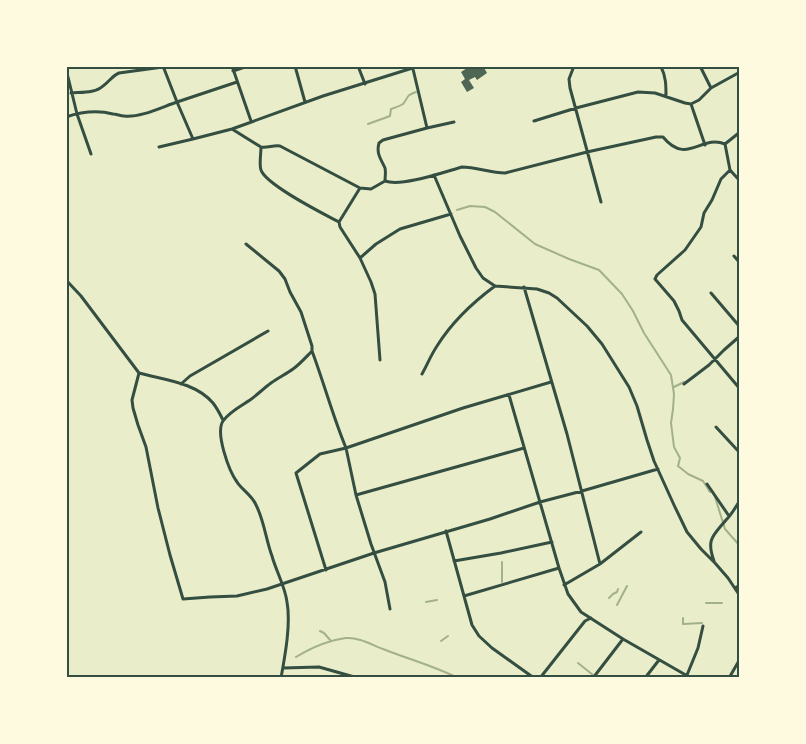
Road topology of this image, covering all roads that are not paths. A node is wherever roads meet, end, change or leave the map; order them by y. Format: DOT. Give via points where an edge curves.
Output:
graph roads {
  1 [pos="232,66"];
  2 [pos="248,66"];
  3 [pos="295,66"];
  4 [pos="358,66"];
  5 [pos="419,66"];
  6 [pos="574,66"];
  7 [pos="657,66"];
  8 [pos="700,66"];
  9 [pos="163,67"];
  10 [pos="413,69"];
  11 [pos="234,71"];
  12 [pos="740,72"];
  13 [pos="68,77"];
  14 [pos="237,82"];
  15 [pos="365,84"];
  16 [pos="712,88"];
  17 [pos="72,93"];
  18 [pos="666,96"];
  19 [pos="177,102"];
  20 [pos="305,102"];
  21 [pos="692,104"];
  22 [pos="576,108"];
  23 [pos="76,114"];
  24 [pos="66,117"];
  25 [pos="251,121"];
  26 [pos="534,121"];
  27 [pos="454,122"];
  28 [pos="232,128"];
  29 [pos="427,128"];
  30 [pos="740,132"];
  31 [pos="194,139"];
  32 [pos="725,144"];
  33 [pos="705,145"];
  34 [pos="159,147"];
  35 [pos="261,147"];
  36 [pos="587,152"];
  37 [pos="91,154"];
  38 [pos="730,170"];
  39 [pos="434,175"];
  40 [pos="385,181"];
  41 [pos="740,181"];
  42 [pos="360,188"];
  43 [pos="601,202"];
  44 [pos="450,214"];
  45 [pos="339,222"];
  46 [pos="246,244"];
  47 [pos="734,256"];
  48 [pos="360,258"];
  49 [pos="740,263"];
  50 [pos="66,280"];
  51 [pos="495,286"];
  52 [pos="524,288"];
  53 [pos="711,293"];
  54 [pos="740,327"];
  55 [pos="268,331"];
  56 [pos="740,336"];
  57 [pos="312,351"];
  58 [pos="714,359"];
  59 [pos="380,360"];
  60 [pos="140,373"];
  61 [pos="422,374"];
  62 [pos="551,382"];
  63 [pos="182,384"];
  64 [pos="684,384"];
  65 [pos="740,389"];
  66 [pos="509,395"];
  67 [pos="223,420"];
  68 [pos="716,427"];
  69 [pos="346,448"];
  70 [pos="524,448"];
  71 [pos="740,453"];
  72 [pos="658,469"];
  73 [pos="707,484"];
  74 [pos="582,492"];
  75 [pos="356,495"];
  76 [pos="740,500"];
  77 [pos="540,502"];
  78 [pos="730,516"];
  79 [pos="446,531"];
  80 [pos="641,532"];
  81 [pos="552,542"];
  82 [pos="374,553"];
  83 [pos="454,561"];
  84 [pos="715,563"];
  85 [pos="600,564"];
  86 [pos="559,568"];
  87 [pos="326,570"];
  88 [pos="282,585"];
  89 [pos="564,585"];
  90 [pos="740,585"];
  91 [pos="735,588"];
  92 [pos="464,596"];
  93 [pos="740,596"];
  94 [pos="390,609"];
  95 [pos="591,618"];
  96 [pos="703,626"];
  97 [pos="624,639"];
  98 [pos="740,659"];
  99 [pos="659,660"];
  100 [pos="283,668"];
  101 [pos="687,675"];
  102 [pos="281,678"];
  103 [pos="358,678"];
  104 [pos="534,678"];
  105 [pos="540,678"];
  106 [pos="593,678"];
  107 [pos="645,678"];
  108 [pos="691,678"];
  109 [pos="729,678"];
  1 -- 11 [label="street"];
  2 -- 11 [label="street"];
  3 -- 20 [label="street"];
  4 -- 15 [label="street"];
  5 -- 10 [label="street"];
  6 -- 22 [label="street" via="569,83"];
  7 -- 18 [label="street" via="664,73"];
  8 -- 16 [label="street"];
  9 -- 17 [label="street" via="118,73 102,88"];
  9 -- 19 [label="street"];
  10 -- 15 [label="street"];
  10 -- 29 [label="street"];
  11 -- 14 [label="street"];
  12 -- 16 [label="street"];
  13 -- 17 [label="street"];
  14 -- 19 [label="street"];
  14 -- 25 [label="street"];
  15 -- 20 [label="street"];
  16 -- 21 [label="street"];
  17 -- 23 [label="street"];
  18 -- 21 [label="street"];
  18 -- 22 [label="street" via="638,92"];
  19 -- 23 [label="street" via="135,116 95,112"];
  19 -- 31 [label="street"];
  20 -- 25 [label="street"];
  21 -- 33 [label="street"];
  22 -- 26 [label="street"];
  22 -- 36 [label="street"];
  23 -- 24 [label="street"];
  23 -- 37 [label="street"];
  25 -- 28 [label="street"];
  27 -- 29 [label="street"];
  28 -- 31 [label="street"];
  28 -- 35 [label="street"];
  29 -- 40 [label="street" via="379,143 379,157 386,169"];
  30 -- 32 [label="street"];
  31 -- 34 [label="street"];
  32 -- 33 [label="street"];
  32 -- 38 [label="street"];
  33 -- 36 [label="street" via="678,149 663,137 656,137"];
  35 -- 42 [label="street" via="280,146"];
  35 -- 45 [label="street" via="260,167 266,177 285,192"];
  36 -- 39 [label="street" via="505,173 462,167"];
  36 -- 43 [label="street"];
  38 -- 41 [label="street"];
  38 -- 58 [label="street" via="721,179 704,213 701,227 685,250 656,277 656,282 677,306 682,320"];
  39 -- 40 [label="street" via="405,182"];
  39 -- 44 [label="street"];
  40 -- 42 [label="street" via="372,189"];
  42 -- 45 [label="street"];
  44 -- 48 [label="street" via="400,230"];
  44 -- 51 [label="street" via="476,268"];
  45 -- 48 [label="street"];
  46 -- 57 [label="street" via="285,279 302,312"];
  47 -- 49 [label="street"];
  48 -- 59 [label="street" via="375,294"];
  50 -- 60 [label="street"];
  51 -- 52 [label="street"];
  51 -- 61 [label="street" via="455,321"];
  52 -- 62 [label="street"];
  52 -- 72 [label="street" via="543,291 557,298 602,344 629,387"];
  53 -- 54 [label="street"];
  55 -- 63 [label="street" via="198,371"];
  56 -- 58 [label="street"];
  57 -- 67 [label="street" via="294,369"];
  57 -- 69 [label="street"];
  58 -- 64 [label="street"];
  58 -- 65 [label="street"];
  60 -- 63 [label="street"];
  60 -- 88 [label="street" via="132,400 134,413 146,447 182,598 237,596"];
  62 -- 66 [label="street"];
  62 -- 74 [label="street"];
  63 -- 67 [label="street" via="214,404"];
  66 -- 69 [label="street"];
  66 -- 70 [label="street"];
  67 -- 88 [label="street" via="220,433 228,463 236,481 257,506"];
  68 -- 71 [label="street"];
  69 -- 75 [label="street"];
  69 -- 87 [label="street" via="320,454 296,473"];
  70 -- 75 [label="street"];
  70 -- 77 [label="street"];
  72 -- 74 [label="street"];
  72 -- 84 [label="street" via="687,532"];
  73 -- 78 [label="street"];
  74 -- 77 [label="street"];
  74 -- 85 [label="street"];
  75 -- 82 [label="street"];
  76 -- 78 [label="street"];
  77 -- 79 [label="street"];
  77 -- 81 [label="street"];
  78 -- 84 [label="street" via="712,537 710,545"];
  79 -- 82 [label="street"];
  79 -- 83 [label="street"];
  80 -- 85 [label="street"];
  81 -- 83 [label="street"];
  81 -- 86 [label="street"];
  82 -- 87 [label="street"];
  82 -- 94 [label="street" via="385,582"];
  83 -- 92 [label="street"];
  84 -- 91 [label="street"];
  85 -- 89 [label="street"];
  86 -- 89 [label="street"];
  86 -- 92 [label="street"];
  87 -- 88 [label="street"];
  88 -- 100 [label="street" via="288,612"];
  89 -- 95 [label="street" via="581,612"];
  90 -- 91 [label="street"];
  91 -- 93 [label="street"];
  92 -- 104 [label="street" via="472,625 479,636"];
  95 -- 97 [label="street"];
  95 -- 105 [label="street" via="585,621"];
  96 -- 101 [label="street"];
  97 -- 99 [label="street"];
  97 -- 106 [label="street"];
  98 -- 109 [label="street"];
  99 -- 101 [label="street"];
  99 -- 107 [label="street"];
  100 -- 102 [label="street"];
  100 -- 103 [label="street" via="319,667"];
  101 -- 108 [label="street"];
}
